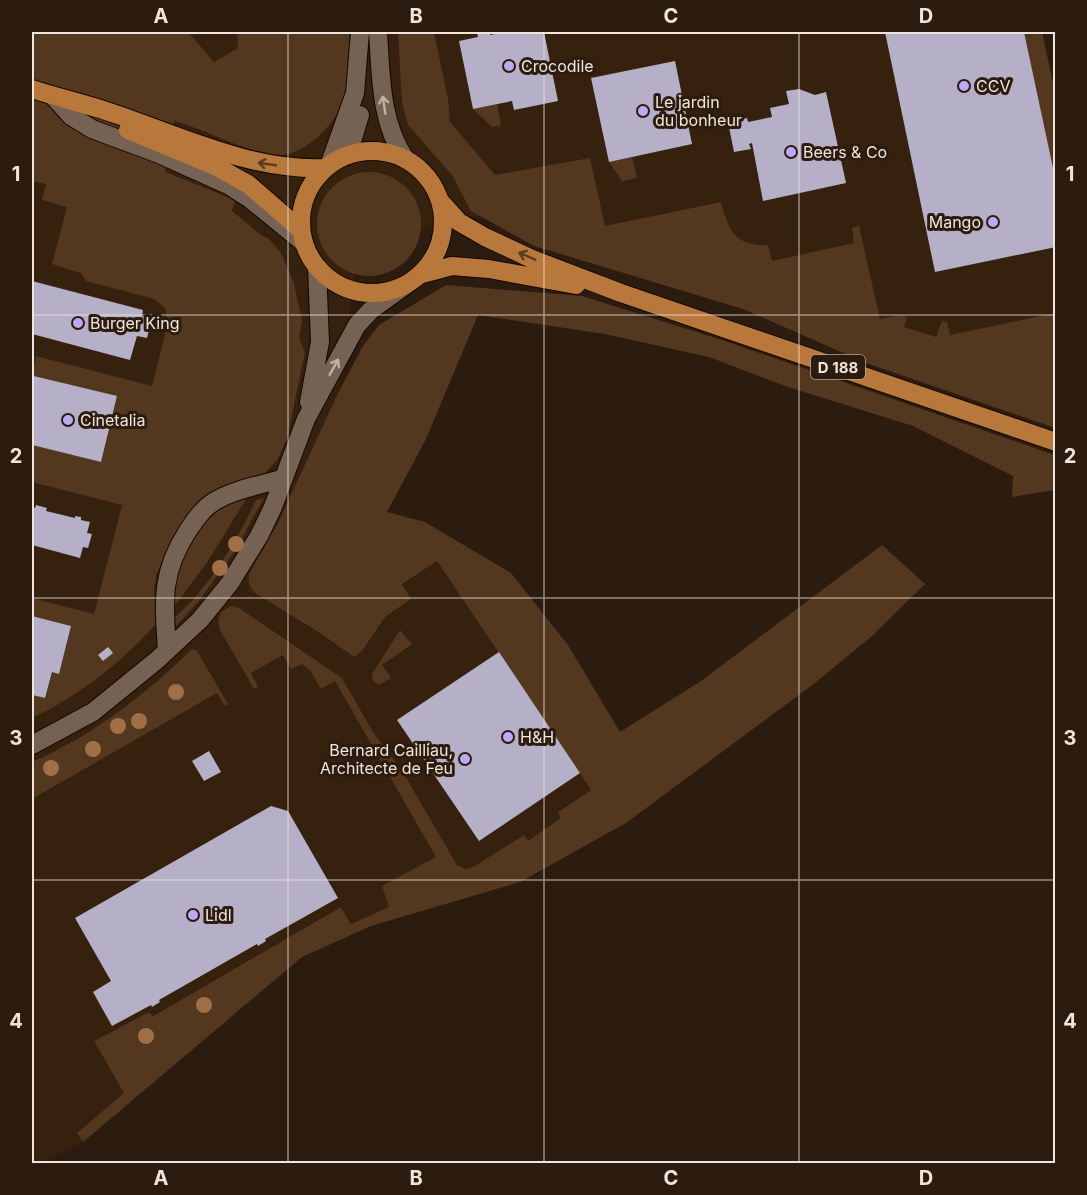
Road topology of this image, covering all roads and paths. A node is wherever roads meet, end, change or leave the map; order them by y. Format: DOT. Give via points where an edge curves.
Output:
graph roads {
  1 [pos="360,32"];
  2 [pos="378,32"];
  3 [pos="32,89"];
  4 [pos="53,96"];
  5 [pos="348,155"];
  6 [pos="405,159"];
  7 [pos="328,165"];
  8 [pos="441,202"];
  9 [pos="302,236"];
  10 [pos="317,268"];
  11 [pos="422,274"];
  12 [pos="406,285"];
  13 [pos="621,293"];
  14 [pos="306,419"];
  15 [pos="1056,442"];
  16 [pos="284,478"];
  17 [pos="167,651"];
  18 [pos="32,745"];
  1 -- 7 [label="street" via="355,93"];
  2 -- 5 [label="street"];
  6 -- 2 [label="street, one-way" via="394,143 387,120"];
  3 -- 4 [label="main road"];
  7 -- 4 [label="main road, one-way" via="304,169 249,161 88,104"];
  4 -- 9 [label="street" via="71,116 92,129 159,154 243,194"];
  5 -- 6 [label="main road" via="387,152"];
  5 -- 7 [label="main road"];
  6 -- 8 [label="main road" via="427,177"];
  7 -- 9 [label="main road" via="303,203"];
  8 -- 11 [label="main road" via="441,241"];
  13 -- 8 [label="main road, D 188, one-way" via="485,237 459,222"];
  9 -- 10 [label="main road"];
  10 -- 12 [label="main road" via="349,290 368,293"];
  10 -- 14 [label="street" via="320,342"];
  11 -- 12 [label="main road"];
  11 -- 13 [label="main road, D 188" via="452,266 489,269"];
  14 -- 12 [label="street, one-way" via="357,325 370,310"];
  13 -- 15 [label="main road, D 188"];
  14 -- 16 [label="street"];
  16 -- 17 [label="street" via="259,536 230,583 200,620"];
  16 -- 17 [label="street" via="213,501 193,523 168,571"];
  17 -- 18 [label="street" via="93,712"];
}
